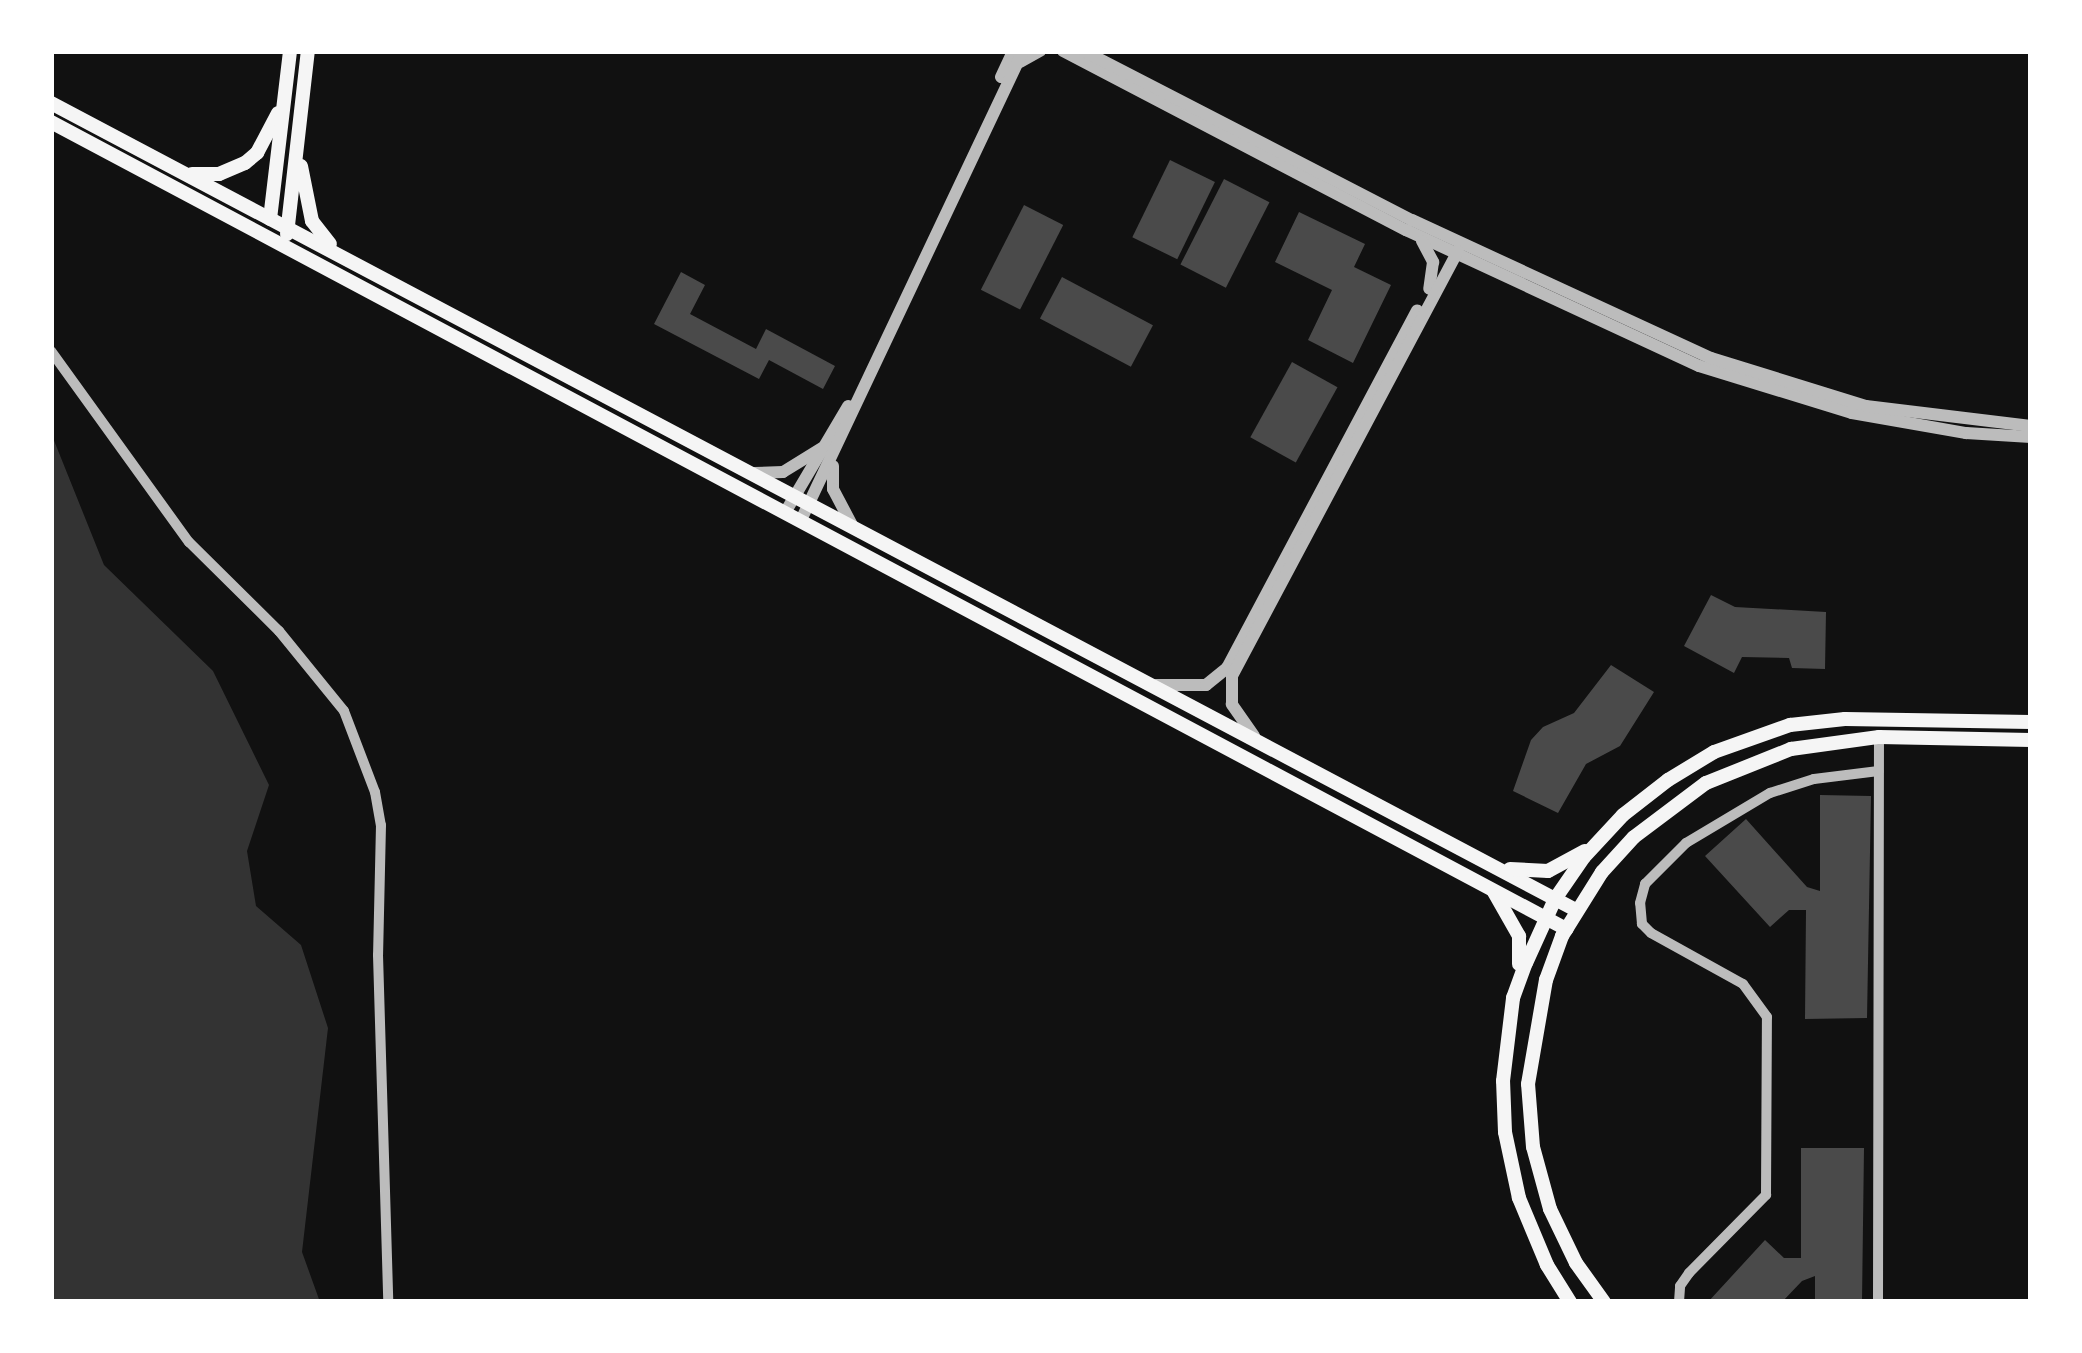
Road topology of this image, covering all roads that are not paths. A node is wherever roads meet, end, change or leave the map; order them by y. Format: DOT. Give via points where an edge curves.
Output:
graph roads {
  1 [pos="290,51"];
  2 [pos="308,51"];
  3 [pos="1011,51"];
  4 [pos="1023,51"];
  5 [pos="1040,51"];
  6 [pos="1063,51"];
  7 [pos="1084,51"];
  8 [pos="1009,71"];
  9 [pos="285,90"];
  10 [pos="51,103"];
  11 [pos="51,122"];
  12 [pos="300,125"];
  13 [pos="181,171"];
  14 [pos="270,216"];
  15 [pos="288,226"];
  16 [pos="1406,230"];
  17 [pos="268,235"];
  18 [pos="286,245"];
  19 [pos="1455,247"];
  20 [pos="343,255"];
  21 [pos="1499,273"];
  22 [pos="1432,292"];
  23 [pos="51,351"];
  24 [pos="2031,426"];
  25 [pos="2031,437"];
  26 [pos="832,447"];
  27 [pos="746,470"];
  28 [pos="790,503"];
  29 [pos="810,503"];
  30 [pos="802,518"];
  31 [pos="852,526"];
  32 [pos="1153,685"];
  33 [pos="2031,722"];
  34 [pos="1879,737"];
  35 [pos="2031,740"];
  36 [pos="1264,744"];
  37 [pos="1879,771"];
  38 [pos="1599,841"];
  39 [pos="1487,862"];
  40 [pos="1480,881"];
  41 [pos="1556,899"];
  42 [pos="1576,910"];
  43 [pos="1546,917"];
  44 [pos="1566,928"];
  45 [pos="1514,998"];
  46 [pos="388,1302"];
  47 [pos="1570,1302"];
  48 [pos="1604,1302"];
  49 [pos="1679,1302"];
  50 [pos="1878,1302"];
  1 -- 9 [label="main road"];
  2 -- 12 [label="main road"];
  3 -- 8 [label="street"];
  4 -- 8 [label="street"];
  5 -- 8 [label="street"];
  6 -- 16 [label="street"];
  7 -- 19 [label="street"];
  8 -- 26 [label="street"];
  9 -- 13 [label="main road" via="268,136 245,163 219,174"];
  9 -- 14 [label="main road"];
  10 -- 13 [label="main road"];
  11 -- 17 [label="main road"];
  12 -- 15 [label="main road"];
  12 -- 20 [label="main road" via="305,203"];
  13 -- 14 [label="main road"];
  14 -- 15 [label="main road"];
  14 -- 17 [label="main road"];
  15 -- 18 [label="main road"];
  15 -- 20 [label="main road"];
  16 -- 19 [label="street"];
  16 -- 22 [label="street" via="1430,252"];
  17 -- 18 [label="main road"];
  18 -- 28 [label="main road"];
  19 -- 21 [label="street"];
  19 -- 22 [label="street"];
  19 -- 24 [label="street" via="1765,377 1866,406"];
  20 -- 27 [label="main road"];
  21 -- 22 [label="street" via="1458,271"];
  21 -- 25 [label="street" via="1660,350 1786,397 1921,427"];
  22 -- 32 [label="street" via="1227,668 1206,685"];
  22 -- 36 [label="street" via="1232,676 1236,715"];
  23 -- 46 [label="street" via="189,542 279,631 344,711 376,792"];
  26 -- 27 [label="street" via="783,472"];
  26 -- 28 [label="street"];
  26 -- 29 [label="street"];
  26 -- 31 [label="street" via="833,489"];
  27 -- 28 [label="main road"];
  28 -- 29 [label="main road"];
  28 -- 30 [label="main road"];
  29 -- 30 [label="street"];
  29 -- 31 [label="main road"];
  30 -- 40 [label="main road"];
  31 -- 32 [label="main road"];
  32 -- 36 [label="main road"];
  33 -- 38 [label="main road" via="1790,725 1714,752 1623,814"];
  34 -- 35 [label="main road"];
  34 -- 37 [label="street"];
  34 -- 42 [label="main road" via="1791,749 1706,783 1634,837"];
  36 -- 39 [label="main road"];
  37 -- 49 [label="street" via="1770,793 1703,830 1646,884 1642,924 1743,984 1767,1017 1766,1195 1689,1273"];
  37 -- 50 [label="street"];
  38 -- 39 [label="main road" via="1548,871"];
  38 -- 41 [label="main road"];
  39 -- 41 [label="main road"];
  40 -- 43 [label="main road"];
  40 -- 45 [label="main road" via="1519,936"];
  41 -- 42 [label="main road"];
  41 -- 43 [label="main road"];
  42 -- 44 [label="main road"];
  43 -- 44 [label="main road"];
  43 -- 45 [label="main road"];
  44 -- 48 [label="main road" via="1534,1030 1533,1147 1550,1209"];
  45 -- 47 [label="main road" via="1503,1081 1509,1155 1531,1231"];
}
